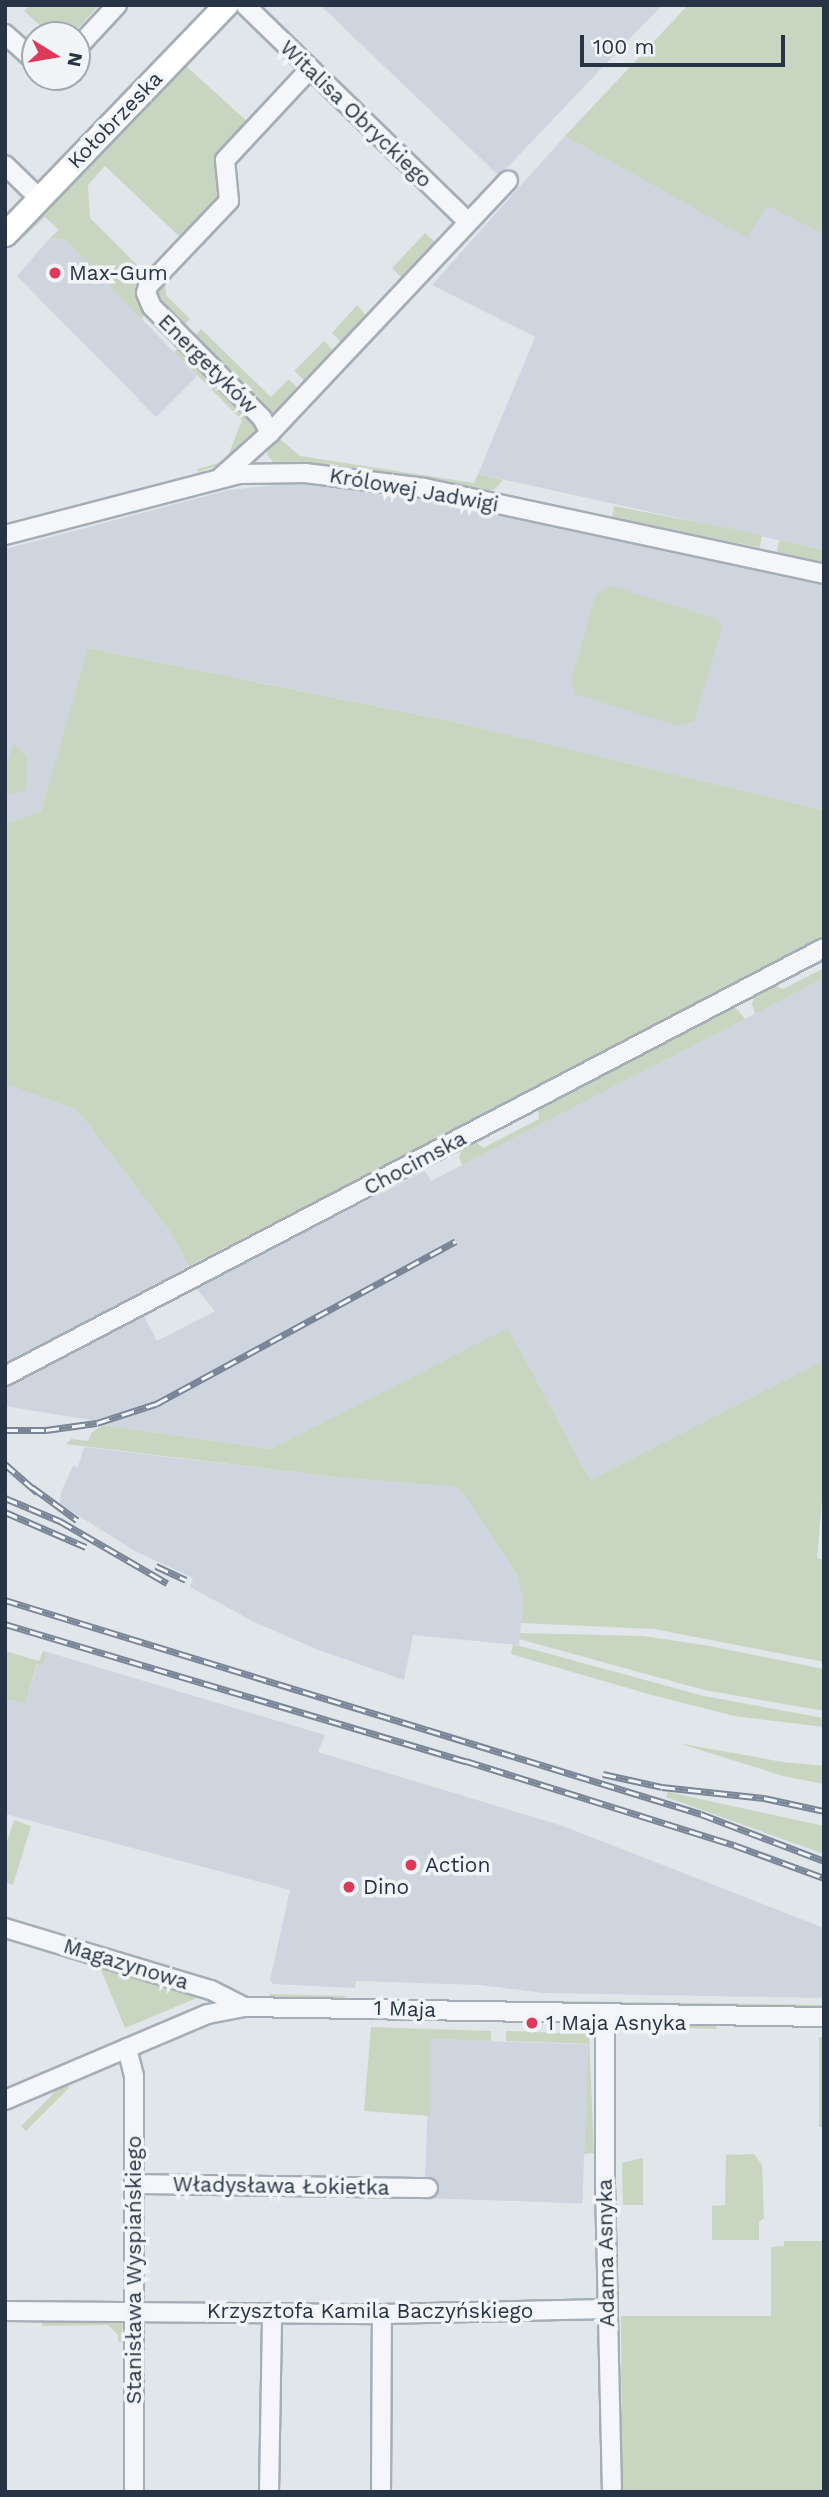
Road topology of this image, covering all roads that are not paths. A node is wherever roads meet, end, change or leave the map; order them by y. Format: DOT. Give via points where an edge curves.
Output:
graph roads {
  1 [pos="117,5"];
  2 [pos="225,5"];
  3 [pos="244,5"];
  4 [pos="91,33"];
  5 [pos="5,34"];
  6 [pos="21,48"];
  7 [pos="310,69"];
  8 [pos="5,165"];
  9 [pos="508,180"];
  10 [pos="40,199"];
  11 [pos="468,222"];
  12 [pos="5,234"];
  13 [pos="264,438"];
  14 [pos="263,473"];
  15 [pos="218,479"];
  16 [pos="5,535"];
  17 [pos="824,574"];
  18 [pos="824,947"];
  19 [pos="5,1376"];
  20 [pos="5,1928"];
  21 [pos="244,2007"];
  22 [pos="605,2014"];
  23 [pos="824,2017"];
  24 [pos="127,2049"];
  25 [pos="5,2100"];
  26 [pos="134,2184"];
  27 [pos="428,2188"];
  28 [pos="607,2309"];
  29 [pos="5,2311"];
  30 [pos="133,2311"];
  31 [pos="272,2313"];
  32 [pos="382,2314"];
  33 [pos="134,2492"];
  34 [pos="269,2492"];
  35 [pos="381,2492"];
  36 [pos="612,2492"];
  1 -- 4 [label="street"];
  2 -- 10 [label="main road, Kołobrzeska"];
  3 -- 7 [label="street, Witalisa Obryckiego"];
  5 -- 6 [label="street"];
  7 -- 11 [label="street, Witalisa Obryckiego"];
  7 -- 13 [label="street, Energetyków" via="225,160 229,201 146,293 152,307 262,418"];
  8 -- 10 [label="street"];
  9 -- 11 [label="street, Energetyków"];
  10 -- 12 [label="main road, Kołobrzeska"];
  11 -- 13 [label="street, Energetyków"];
  13 -- 14 [label="street, Energetyków"];
  13 -- 15 [label="street, Energetyków"];
  14 -- 15 [label="street, Królowej Jadwigi"];
  14 -- 17 [label="street, Królowej Jadwigi" via="348,476 424,488"];
  15 -- 16 [label="street, Królowej Jadwigi"];
  18 -- 19 [label="street, Chocimska"];
  20 -- 21 [label="street, Magazynowa" via="206,1988"];
  21 -- 22 [label="street, 1 Maja"];
  21 -- 24 [label="street, 1 Maja" via="208,2014"];
  22 -- 23 [label="street, 1 Maja"];
  22 -- 28 [label="street, Adama Asnyka"];
  24 -- 25 [label="street, 1 Maja"];
  24 -- 26 [label="street, Stanisława Wyspiańskiego" via="134,2074"];
  26 -- 27 [label="street, Władysława Łokietka"];
  26 -- 30 [label="street, Stanisława Wyspiańskiego"];
  28 -- 32 [label="street, Krzysztofa Kamila Baczyńskiego"];
  28 -- 36 [label="street, Adama Asnyka"];
  29 -- 30 [label="street, Krzysztofa Kamila Baczyńskiego"];
  30 -- 31 [label="street, Krzysztofa Kamila Baczyńskiego"];
  30 -- 33 [label="street, Stanisława Wyspiańskiego"];
  31 -- 32 [label="street, Krzysztofa Kamila Baczyńskiego"];
  31 -- 34 [label="street"];
  32 -- 35 [label="street"];
}
